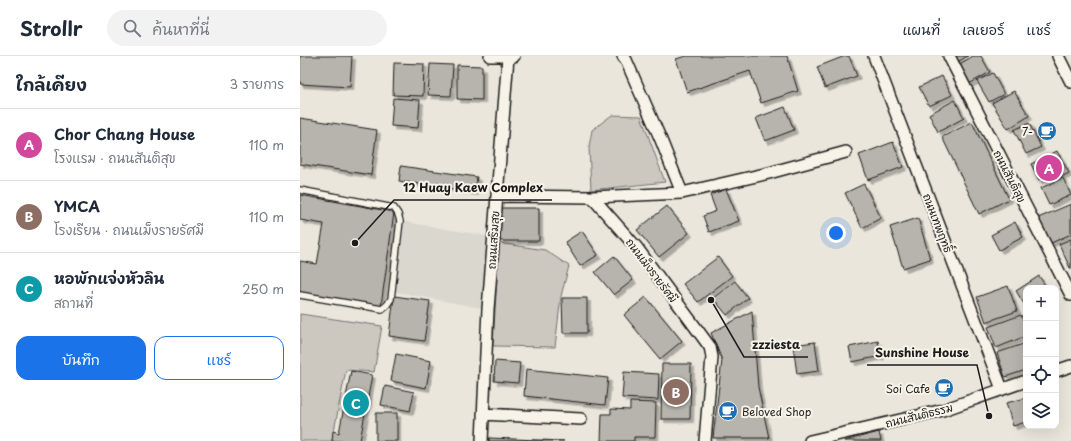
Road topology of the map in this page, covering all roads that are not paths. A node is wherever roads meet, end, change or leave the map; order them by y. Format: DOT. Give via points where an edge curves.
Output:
graph roads {
  1 [pos="490,56"];
  2 [pos="511,56"];
  3 [pos="623,56"];
  4 [pos="874,56"];
  5 [pos="949,56"];
  6 [pos="1058,56"];
  7 [pos="1071,82"];
  8 [pos="846,152"];
  9 [pos="300,190"];
  10 [pos="682,193"];
  11 [pos="497,196"];
  12 [pos="592,197"];
  13 [pos="300,295"];
  14 [pos="1071,295"];
  15 [pos="1071,366"];
  16 [pos="1059,370"];
  17 [pos="1023,382"];
  18 [pos="1002,389"];
  19 [pos="483,414"];
  20 [pos="581,419"];
  21 [pos="482,441"];
  22 [pos="705,441"];
  23 [pos="810,441"];
  1 -- 2 [label="street, ถนนเสริมสุข"];
  2 -- 11 [label="street, ถนนเสริมสุข"];
  3 -- 10 [label="street"];
  4 -- 18 [label="street, ถนนเทพฤทธิ์"];
  5 -- 14 [label="street, ถนนสันติสุข"];
  6 -- 7 [label="street"];
  8 -- 10 [label="street"];
  9 -- 13 [label="lane" via="394,208 400,222 391,299 382,309"];
  10 -- 12 [label="street"];
  11 -- 12 [label="street"];
  11 -- 19 [label="street, ถนนเสริมสุข"];
  12 -- 22 [label="street, ถนนเม็งรายรัศมี" via="637,248 710,347 712,357"];
  15 -- 16 [label="street"];
  17 -- 18 [label="street, ถนนสันติธรรม"];
  18 -- 23 [label="street, ถนนสันติธรรม" via="943,410"];
  19 -- 20 [label="street"];
  19 -- 21 [label="street, ถนนเสริมสุข"];
}
